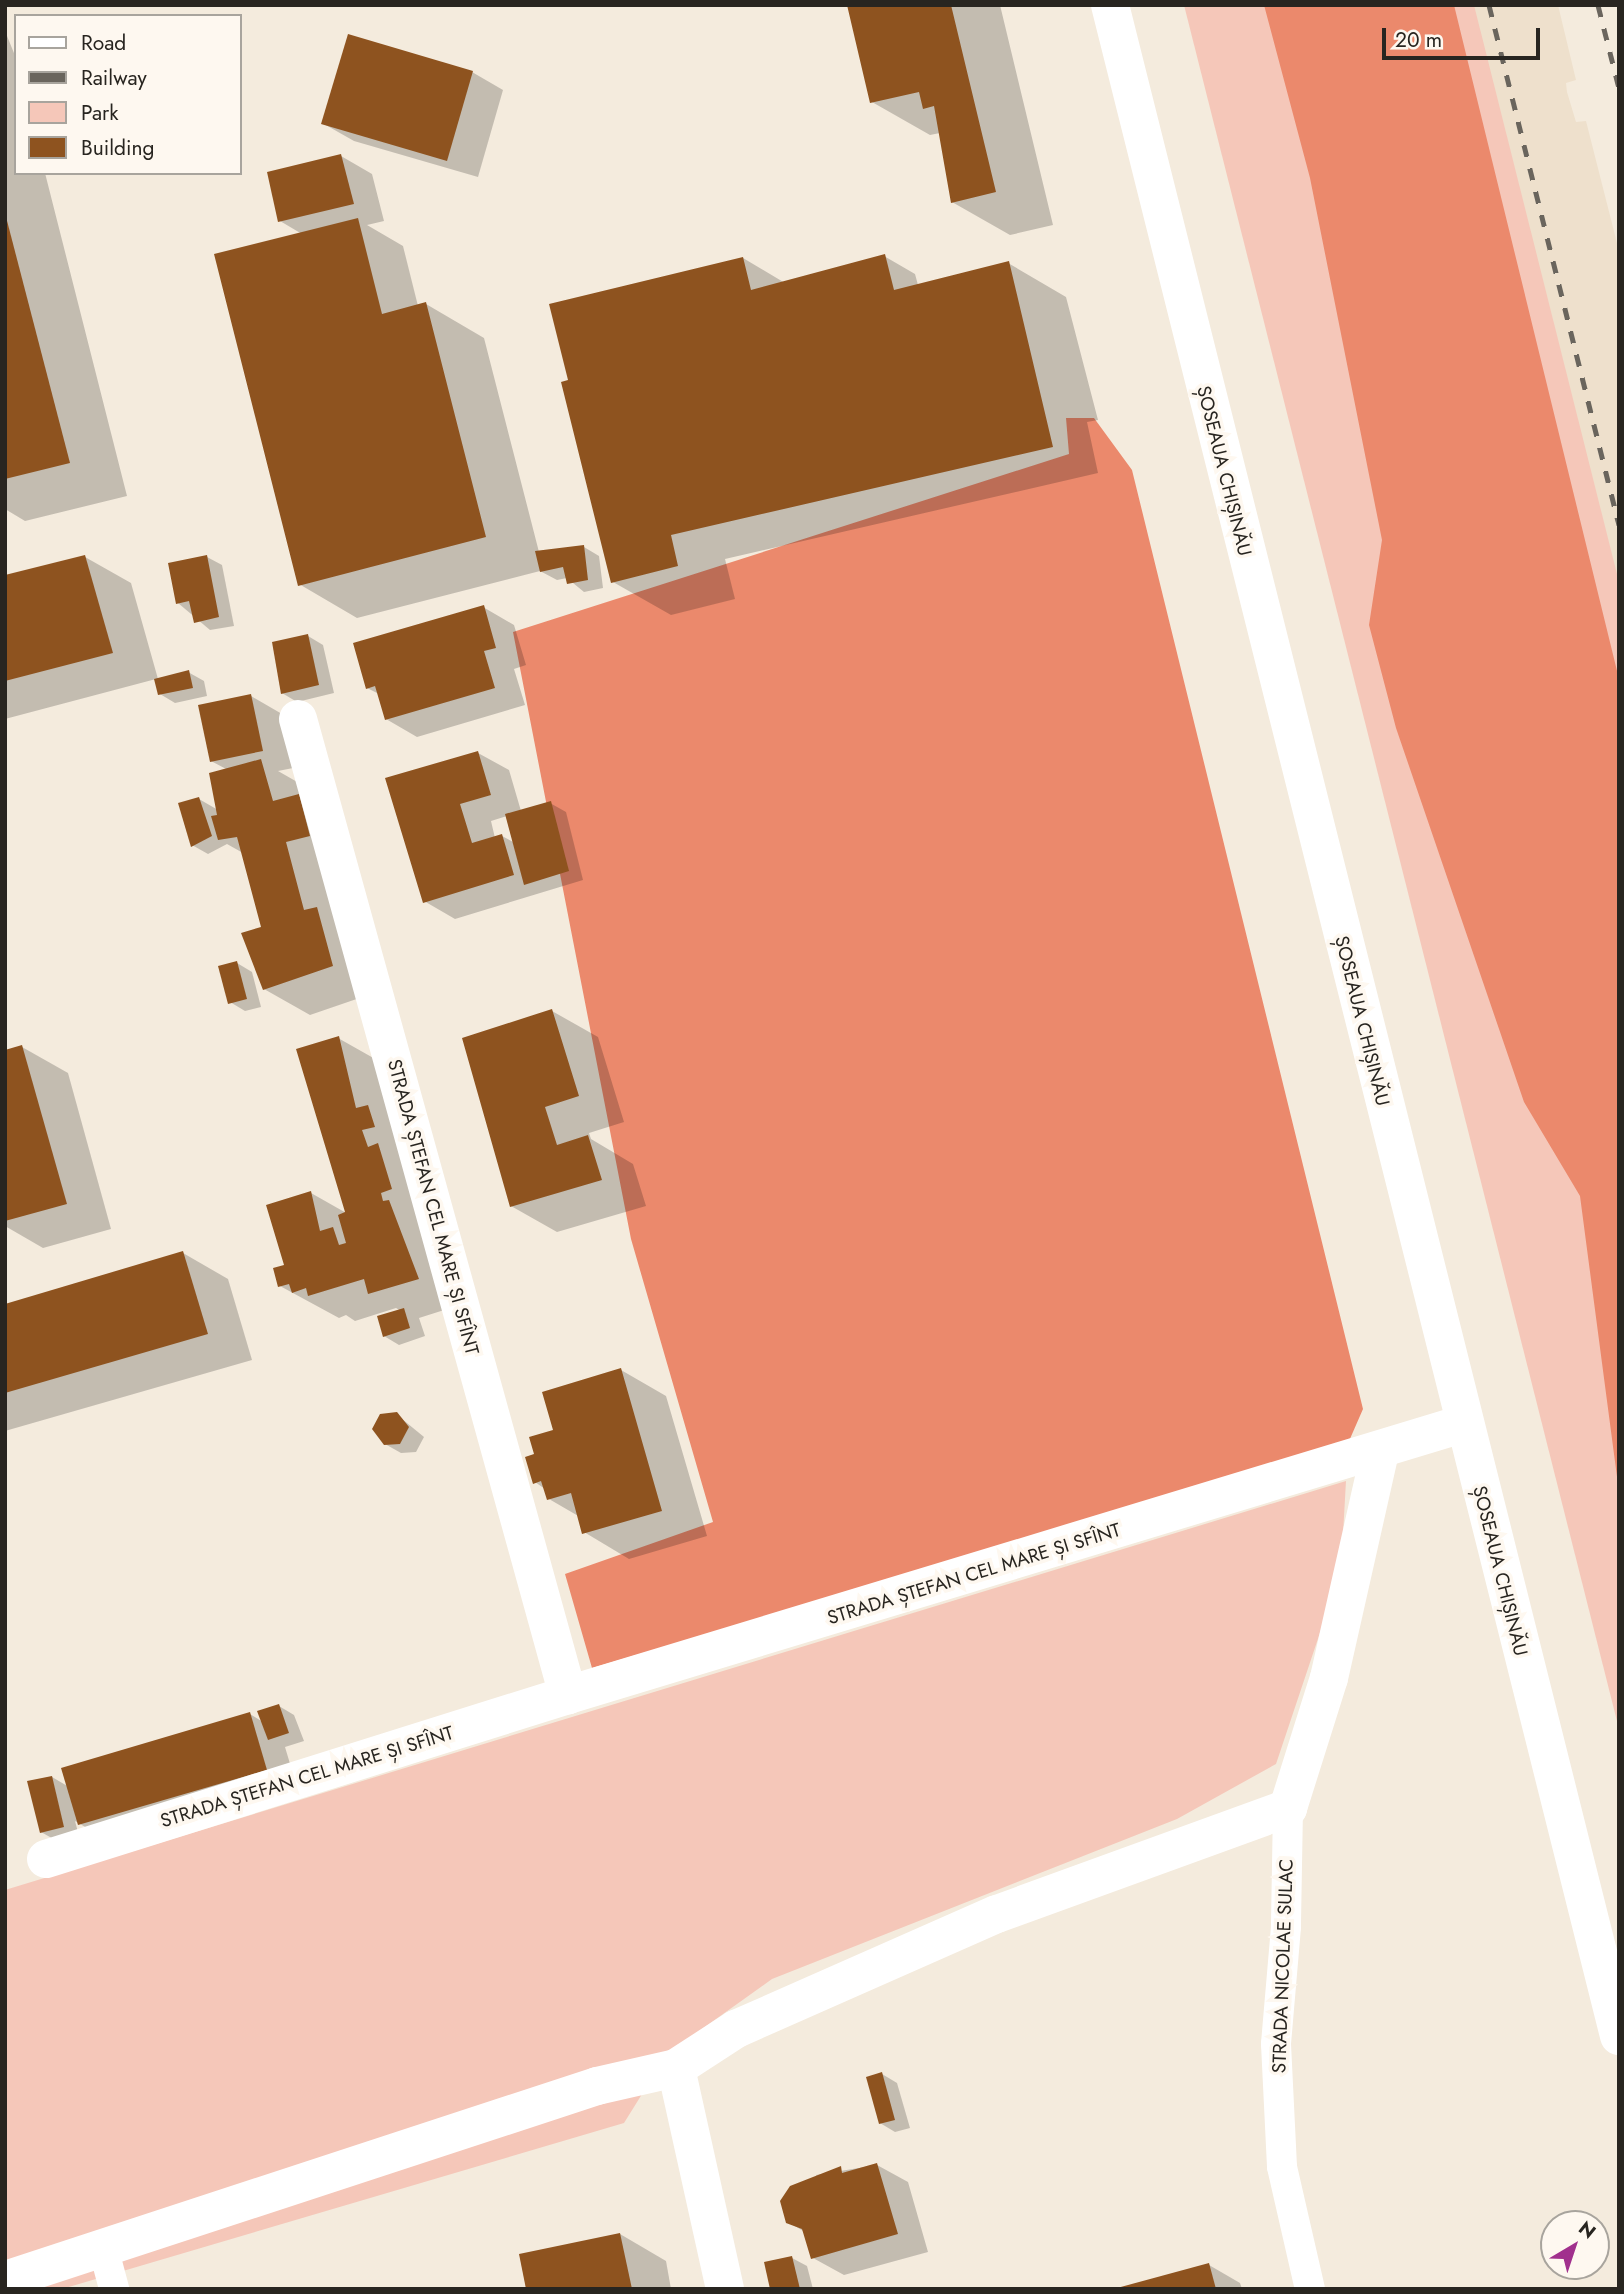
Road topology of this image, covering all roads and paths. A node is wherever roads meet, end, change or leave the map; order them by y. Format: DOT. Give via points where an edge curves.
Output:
graph roads {
  1 [pos="1110,5"];
  2 [pos="298,719"];
  3 [pos="1462,1424"];
  4 [pos="1380,1452"];
  5 [pos="568,1695"];
  6 [pos="1288,1808"];
  7 [pos="46,1859"];
  8 [pos="1619,2036"];
  9 [pos="676,2068"];
  10 [pos="104,2251"];
  11 [pos="5,2280"];
  12 [pos="114,2289"];
  13 [pos="725,2289"];
  14 [pos="1310,2289"];
  1 -- 3 [label="main road, ȘOSEAUA CHIȘINĂU"];
  2 -- 5 [label="main road, STRADA ȘTEFAN CEL MARE ȘI SFÎNT"];
  3 -- 4 [label="main road, STRADA ȘTEFAN CEL MARE ȘI SFÎNT"];
  3 -- 8 [label="main road, ȘOSEAUA CHIȘINĂU"];
  4 -- 5 [label="main road, STRADA ȘTEFAN CEL MARE ȘI SFÎNT"];
  4 -- 6 [label="main road" via="1329,1678"];
  5 -- 7 [label="main road, STRADA ȘTEFAN CEL MARE ȘI SFÎNT"];
  6 -- 9 [label="main road" via="997,1914 736,2029"];
  6 -- 14 [label="lane, STRADA NICOLAE SULAC" via="1277,2071 1282,2167"];
  9 -- 10 [label="main road" via="597,2086"];
  9 -- 13 [label="main road"];
  10 -- 11 [label="main road"];
  10 -- 12 [label="lane"];
}
